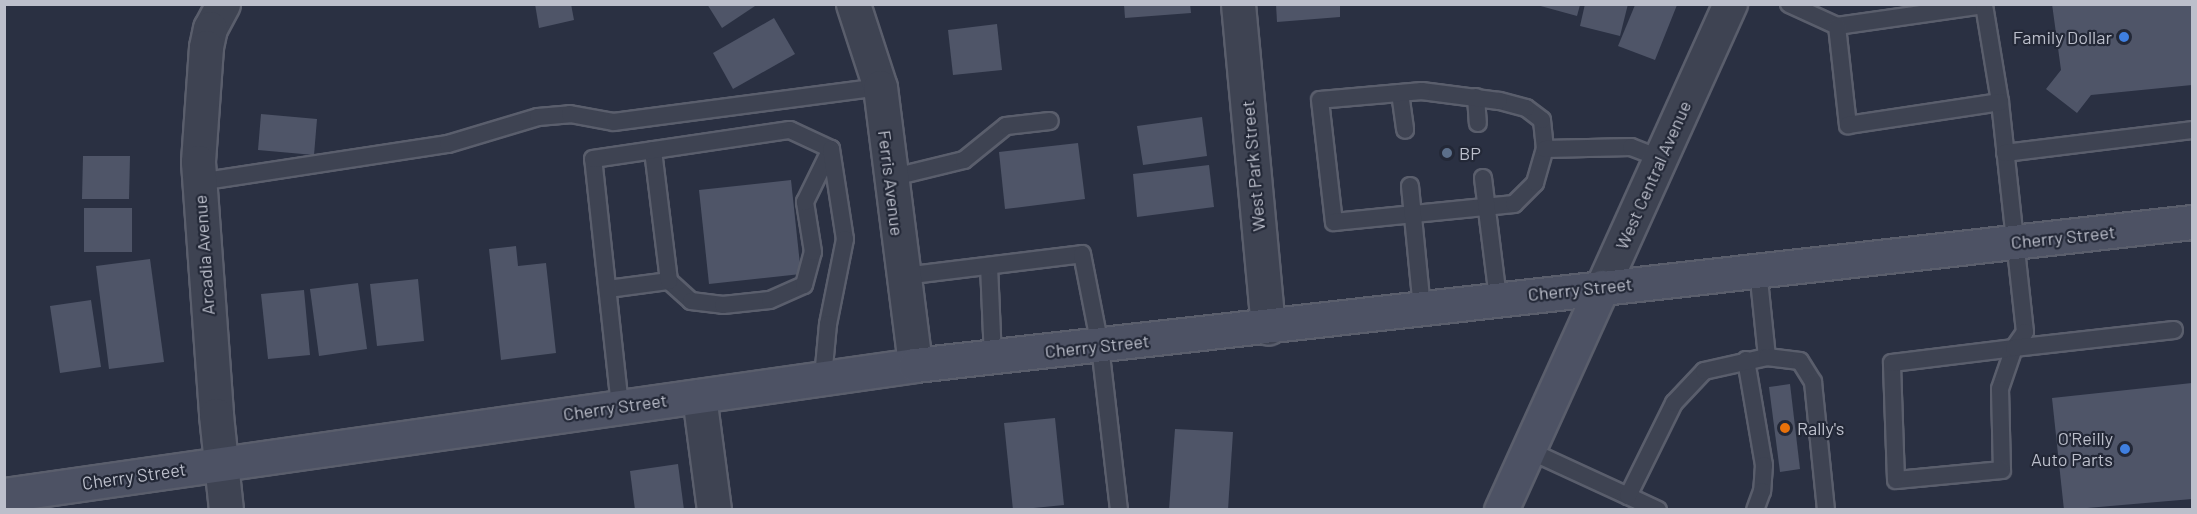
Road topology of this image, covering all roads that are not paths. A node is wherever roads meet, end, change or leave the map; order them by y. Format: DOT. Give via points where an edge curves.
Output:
graph roads {
  1 [pos="223,4"];
  2 [pos="853,4"];
  3 [pos="1238,4"];
  4 [pos="1730,4"];
  5 [pos="1789,4"];
  6 [pos="1837,26"];
  7 [pos="879,87"];
  8 [pos="1400,93"];
  9 [pos="1476,97"];
  10 [pos="2000,102"];
  11 [pos="1050,121"];
  12 [pos="1478,123"];
  13 [pos="1405,130"];
  14 [pos="2193,130"];
  15 [pos="831,149"];
  16 [pos="1545,149"];
  17 [pos="653,150"];
  18 [pos="2006,153"];
  19 [pos="1660,158"];
  20 [pos="890,178"];
  21 [pos="1483,178"];
  22 [pos="199,182"];
  23 [pos="1410,186"];
  24 [pos="1486,207"];
  25 [pos="1413,214"];
  26 [pos="2193,222"];
  27 [pos="2014,242"];
  28 [pos="989,266"];
  29 [pos="1758,270"];
  30 [pos="904,276"];
  31 [pos="669,281"];
  32 [pos="1602,287"];
  33 [pos="608,289"];
  34 [pos="1498,298"];
  35 [pos="1422,309"];
  36 [pos="1268,328"];
  37 [pos="2174,330"];
  38 [pos="1100,346"];
  39 [pos="2014,348"];
  40 [pos="993,357"];
  41 [pos="1767,357"];
  42 [pos="1746,360"];
  43 [pos="915,365"];
  44 [pos="823,378"];
  45 [pos="699,396"];
  46 [pos="620,406"];
  47 [pos="1528,450"];
  48 [pos="221,463"];
  49 [pos="4,495"];
  50 [pos="1628,496"];
  51 [pos="226,510"];
  52 [pos="714,510"];
  53 [pos="1119,510"];
  54 [pos="1501,510"];
  55 [pos="1658,510"];
  56 [pos="1755,510"];
  57 [pos="1826,510"];
  1 -- 22 [label="street, Arcadia Avenue" via="210,28 206,47"];
  2 -- 7 [label="street, Ferris Avenue"];
  3 -- 36 [label="street, West Park Street"];
  4 -- 19 [label="street, West Central Avenue"];
  5 -- 6 [label="lane"];
  6 -- 10 [label="lane" via="1984,5"];
  6 -- 10 [label="lane" via="1848,125"];
  7 -- 20 [label="street, Ferris Avenue"];
  7 -- 22 [label="lane" via="614,122 570,114 538,117 448,144"];
  8 -- 9 [label="lane" via="1422,91"];
  8 -- 13 [label="lane"];
  8 -- 25 [label="lane" via="1320,99 1334,222"];
  9 -- 12 [label="lane"];
  9 -- 16 [label="lane" via="1526,108 1542,120"];
  10 -- 18 [label="lane"];
  11 -- 20 [label="lane" via="1006,126 964,160"];
  14 -- 18 [label="lane"];
  15 -- 17 [label="lane" via="790,130"];
  15 -- 31 [label="lane" via="805,202 813,252 804,285 770,300 723,305 691,301"];
  15 -- 44 [label="lane" via="845,239 828,324"];
  16 -- 19 [label="lane" via="1631,147"];
  16 -- 24 [label="lane" via="1535,183 1514,204"];
  17 -- 31 [label="lane"];
  17 -- 33 [label="lane" via="592,159"];
  18 -- 27 [label="lane"];
  19 -- 32 [label="street, West Central Avenue"];
  20 -- 30 [label="street, Ferris Avenue"];
  21 -- 24 [label="lane"];
  22 -- 48 [label="street, Arcadia Avenue"];
  23 -- 25 [label="lane"];
  24 -- 25 [label="lane"];
  24 -- 34 [label="lane"];
  25 -- 35 [label="lane"];
  26 -- 27 [label="main road, Cherry Street"];
  27 -- 29 [label="main road, Cherry Street"];
  27 -- 39 [label="lane" via="2025,332"];
  28 -- 30 [label="lane"];
  28 -- 38 [label="lane" via="1082,254"];
  28 -- 40 [label="lane"];
  29 -- 32 [label="main road, Cherry Street"];
  29 -- 41 [label="lane"];
  30 -- 43 [label="street, Ferris Avenue"];
  31 -- 33 [label="lane"];
  32 -- 34 [label="main road, Cherry Street"];
  32 -- 47 [label="main road, West Central Avenue"];
  33 -- 46 [label="lane"];
  34 -- 35 [label="main road, Cherry Street"];
  35 -- 36 [label="main road, Cherry Street"];
  36 -- 38 [label="main road, Cherry Street"];
  37 -- 39 [label="lane"];
  38 -- 40 [label="main road, Cherry Street"];
  38 -- 53 [label="lane"];
  39 -- 39 [label="lane" via="2000,388 2002,470 1896,480 1892,363"];
  40 -- 43 [label="main road, Cherry Street"];
  41 -- 42 [label="lane"];
  41 -- 57 [label="lane" via="1800,361 1813,382"];
  42 -- 50 [label="lane" via="1704,371 1674,403"];
  42 -- 56 [label="lane" via="1764,465 1762,491"];
  43 -- 44 [label="main road, Cherry Street"];
  44 -- 45 [label="main road, Cherry Street"];
  45 -- 46 [label="main road, Cherry Street"];
  45 -- 52 [label="street"];
  46 -- 48 [label="main road, Cherry Street"];
  47 -- 50 [label="lane"];
  47 -- 54 [label="main road, West Central Avenue"];
  48 -- 49 [label="main road, Cherry Street"];
  48 -- 51 [label="street, Arcadia Avenue"];
  50 -- 55 [label="lane"];
}
